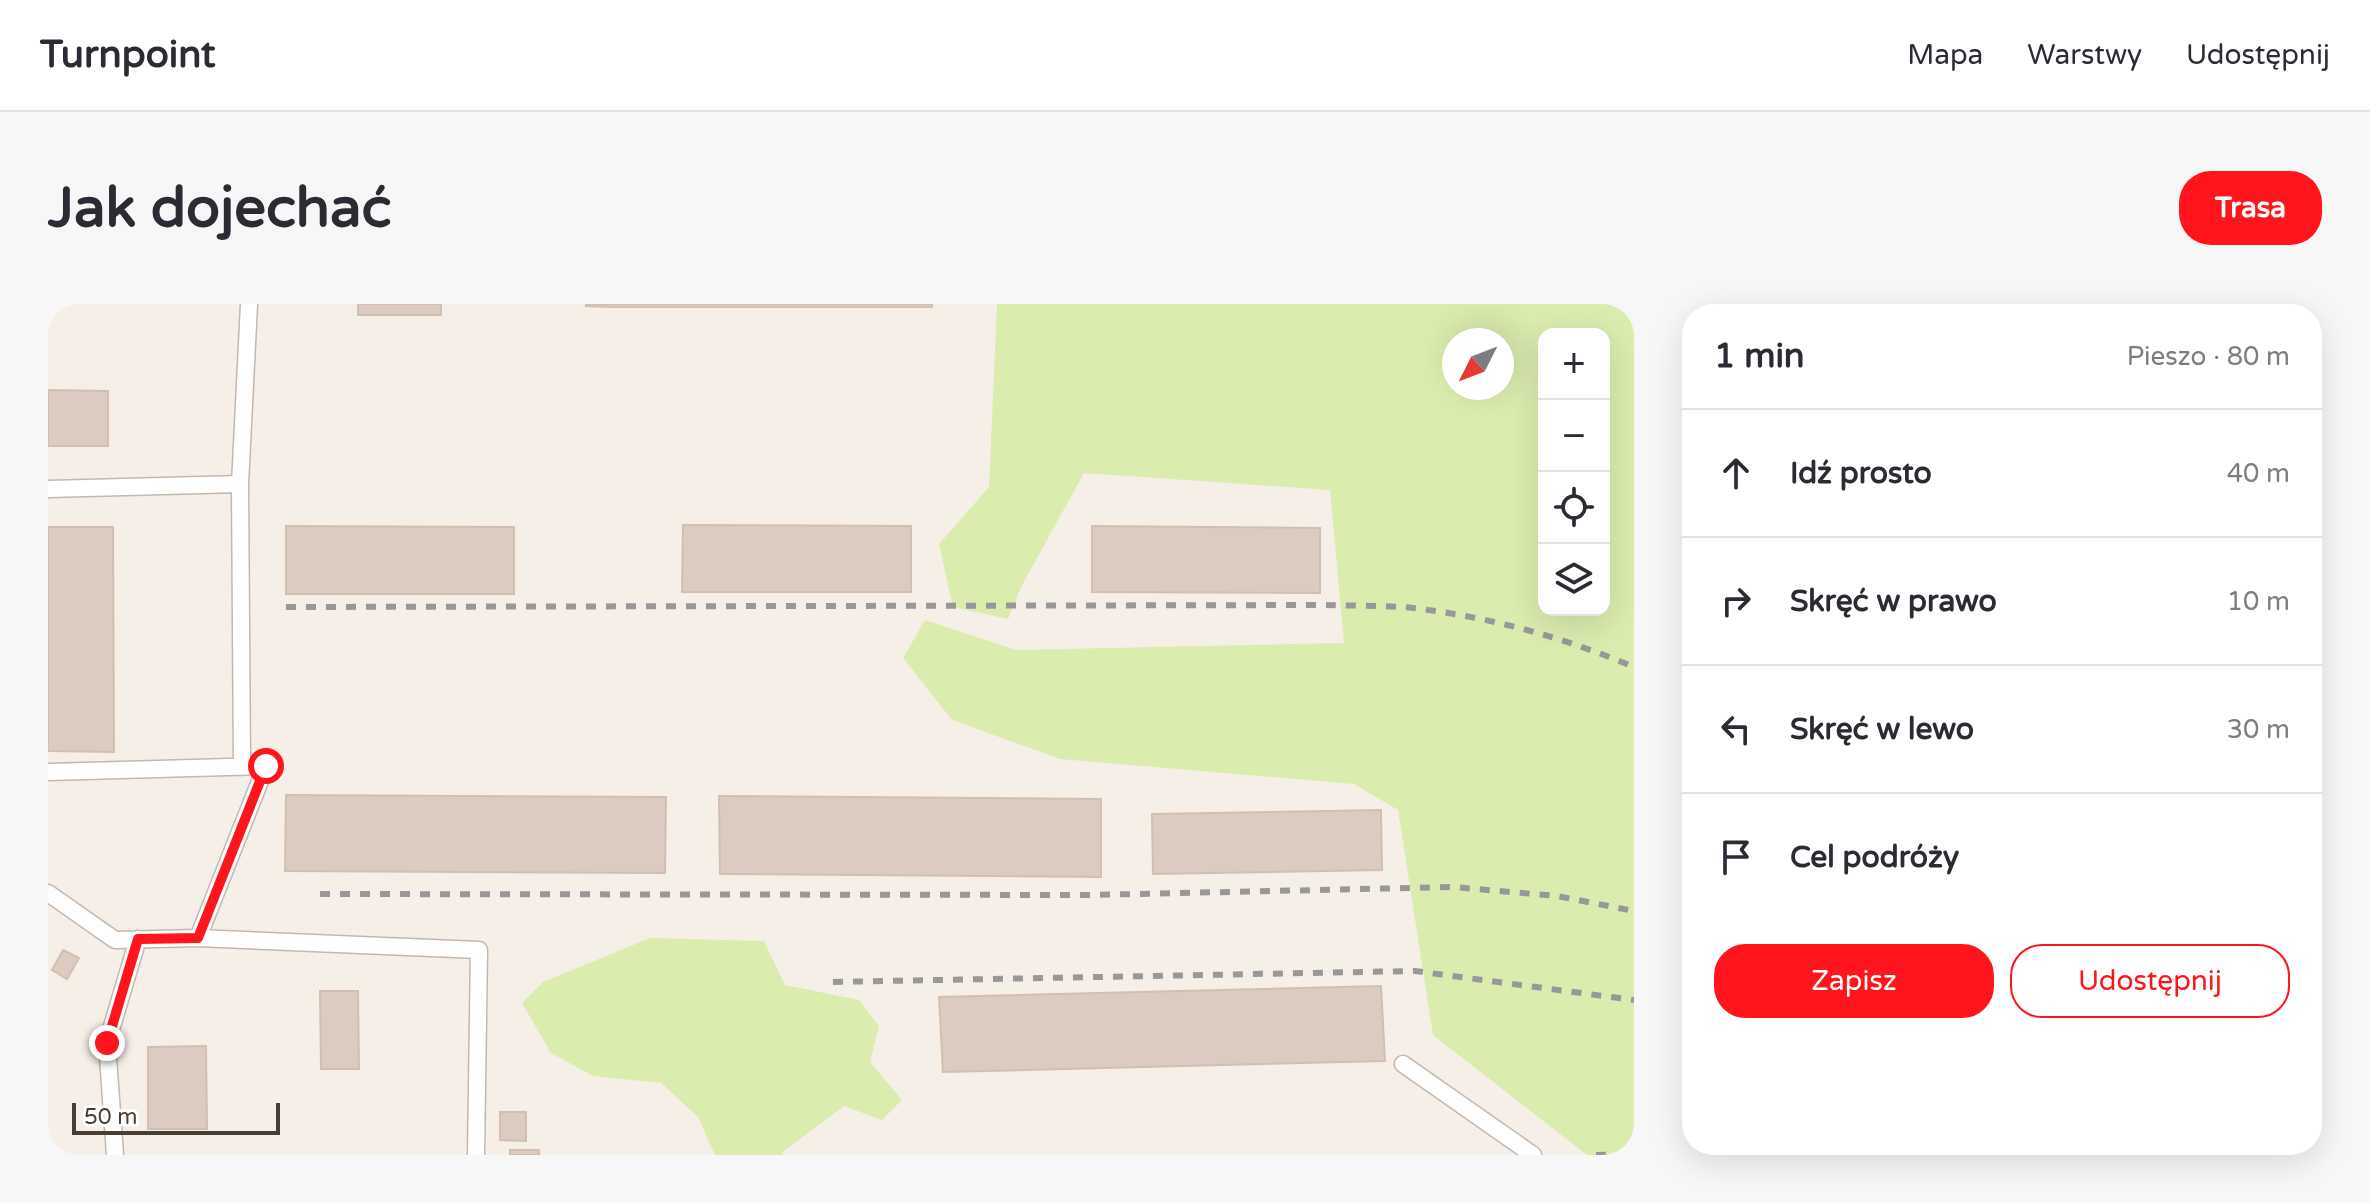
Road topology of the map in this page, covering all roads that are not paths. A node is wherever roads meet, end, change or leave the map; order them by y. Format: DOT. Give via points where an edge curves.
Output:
graph roads {
  1 [pos="249,304"];
  2 [pos="240,484"];
  3 [pos="48,489"];
  4 [pos="242,767"];
  5 [pos="48,772"];
  6 [pos="48,893"];
  7 [pos="198,938"];
  8 [pos="138,939"];
  9 [pos="1403,1064"];
  10 [pos="115,1155"];
  11 [pos="476,1155"];
  12 [pos="1533,1155"];
  1 -- 2 [label="lane"];
  2 -- 3 [label="lane"];
  2 -- 4 [label="lane"];
  4 -- 5 [label="lane"];
  4 -- 7 [label="lane" via="266,766"];
  6 -- 8 [label="lane" via="115,940"];
  7 -- 8 [label="lane"];
  7 -- 11 [label="lane" via="479,950"];
  8 -- 10 [label="lane" via="107,1043"];
  9 -- 12 [label="lane"];
}
